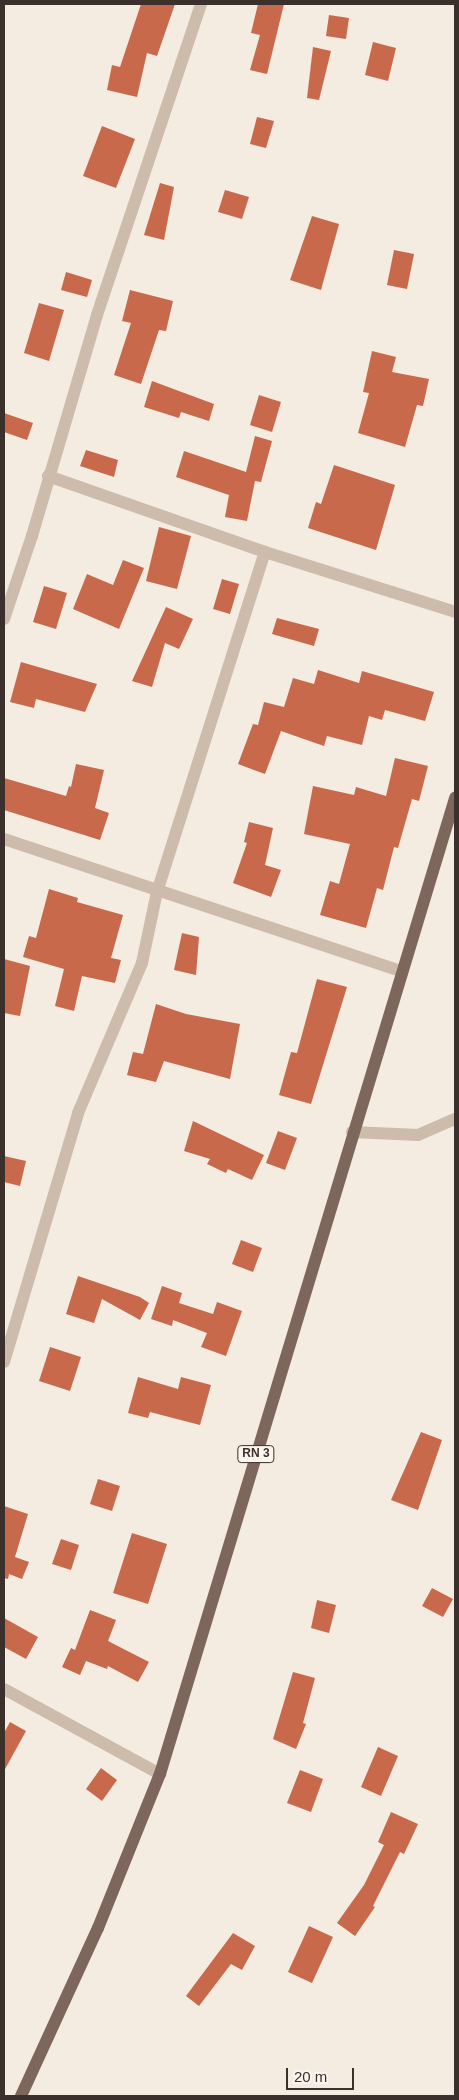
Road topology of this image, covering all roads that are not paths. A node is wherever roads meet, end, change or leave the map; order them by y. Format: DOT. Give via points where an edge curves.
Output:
graph roads {
  1 [pos="201,4"];
  2 [pos="48,476"];
  3 [pos="265,552"];
  4 [pos="455,612"];
  5 [pos="4,619"];
  6 [pos="455,798"];
  7 [pos="4,839"];
  8 [pos="157,892"];
  9 [pos="401,971"];
  10 [pos="455,1119"];
  11 [pos="352,1132"];
  12 [pos="4,1362"];
  13 [pos="4,1689"];
  14 [pos="160,1774"];
  15 [pos="21,2096"];
  1 -- 2 [label="street" via="97,315"];
  2 -- 3 [label="street"];
  2 -- 5 [label="street"];
  3 -- 4 [label="street"];
  3 -- 8 [label="street"];
  6 -- 9 [label="main road, RN 3"];
  7 -- 8 [label="street"];
  8 -- 9 [label="street"];
  8 -- 12 [label="street" via="142,963 78,1112"];
  9 -- 11 [label="main road, RN 3"];
  10 -- 11 [label="street" via="418,1135"];
  11 -- 14 [label="main road, RN 3"];
  13 -- 14 [label="street"];
  14 -- 15 [label="main road, RN 3" via="98,1928"];
}
